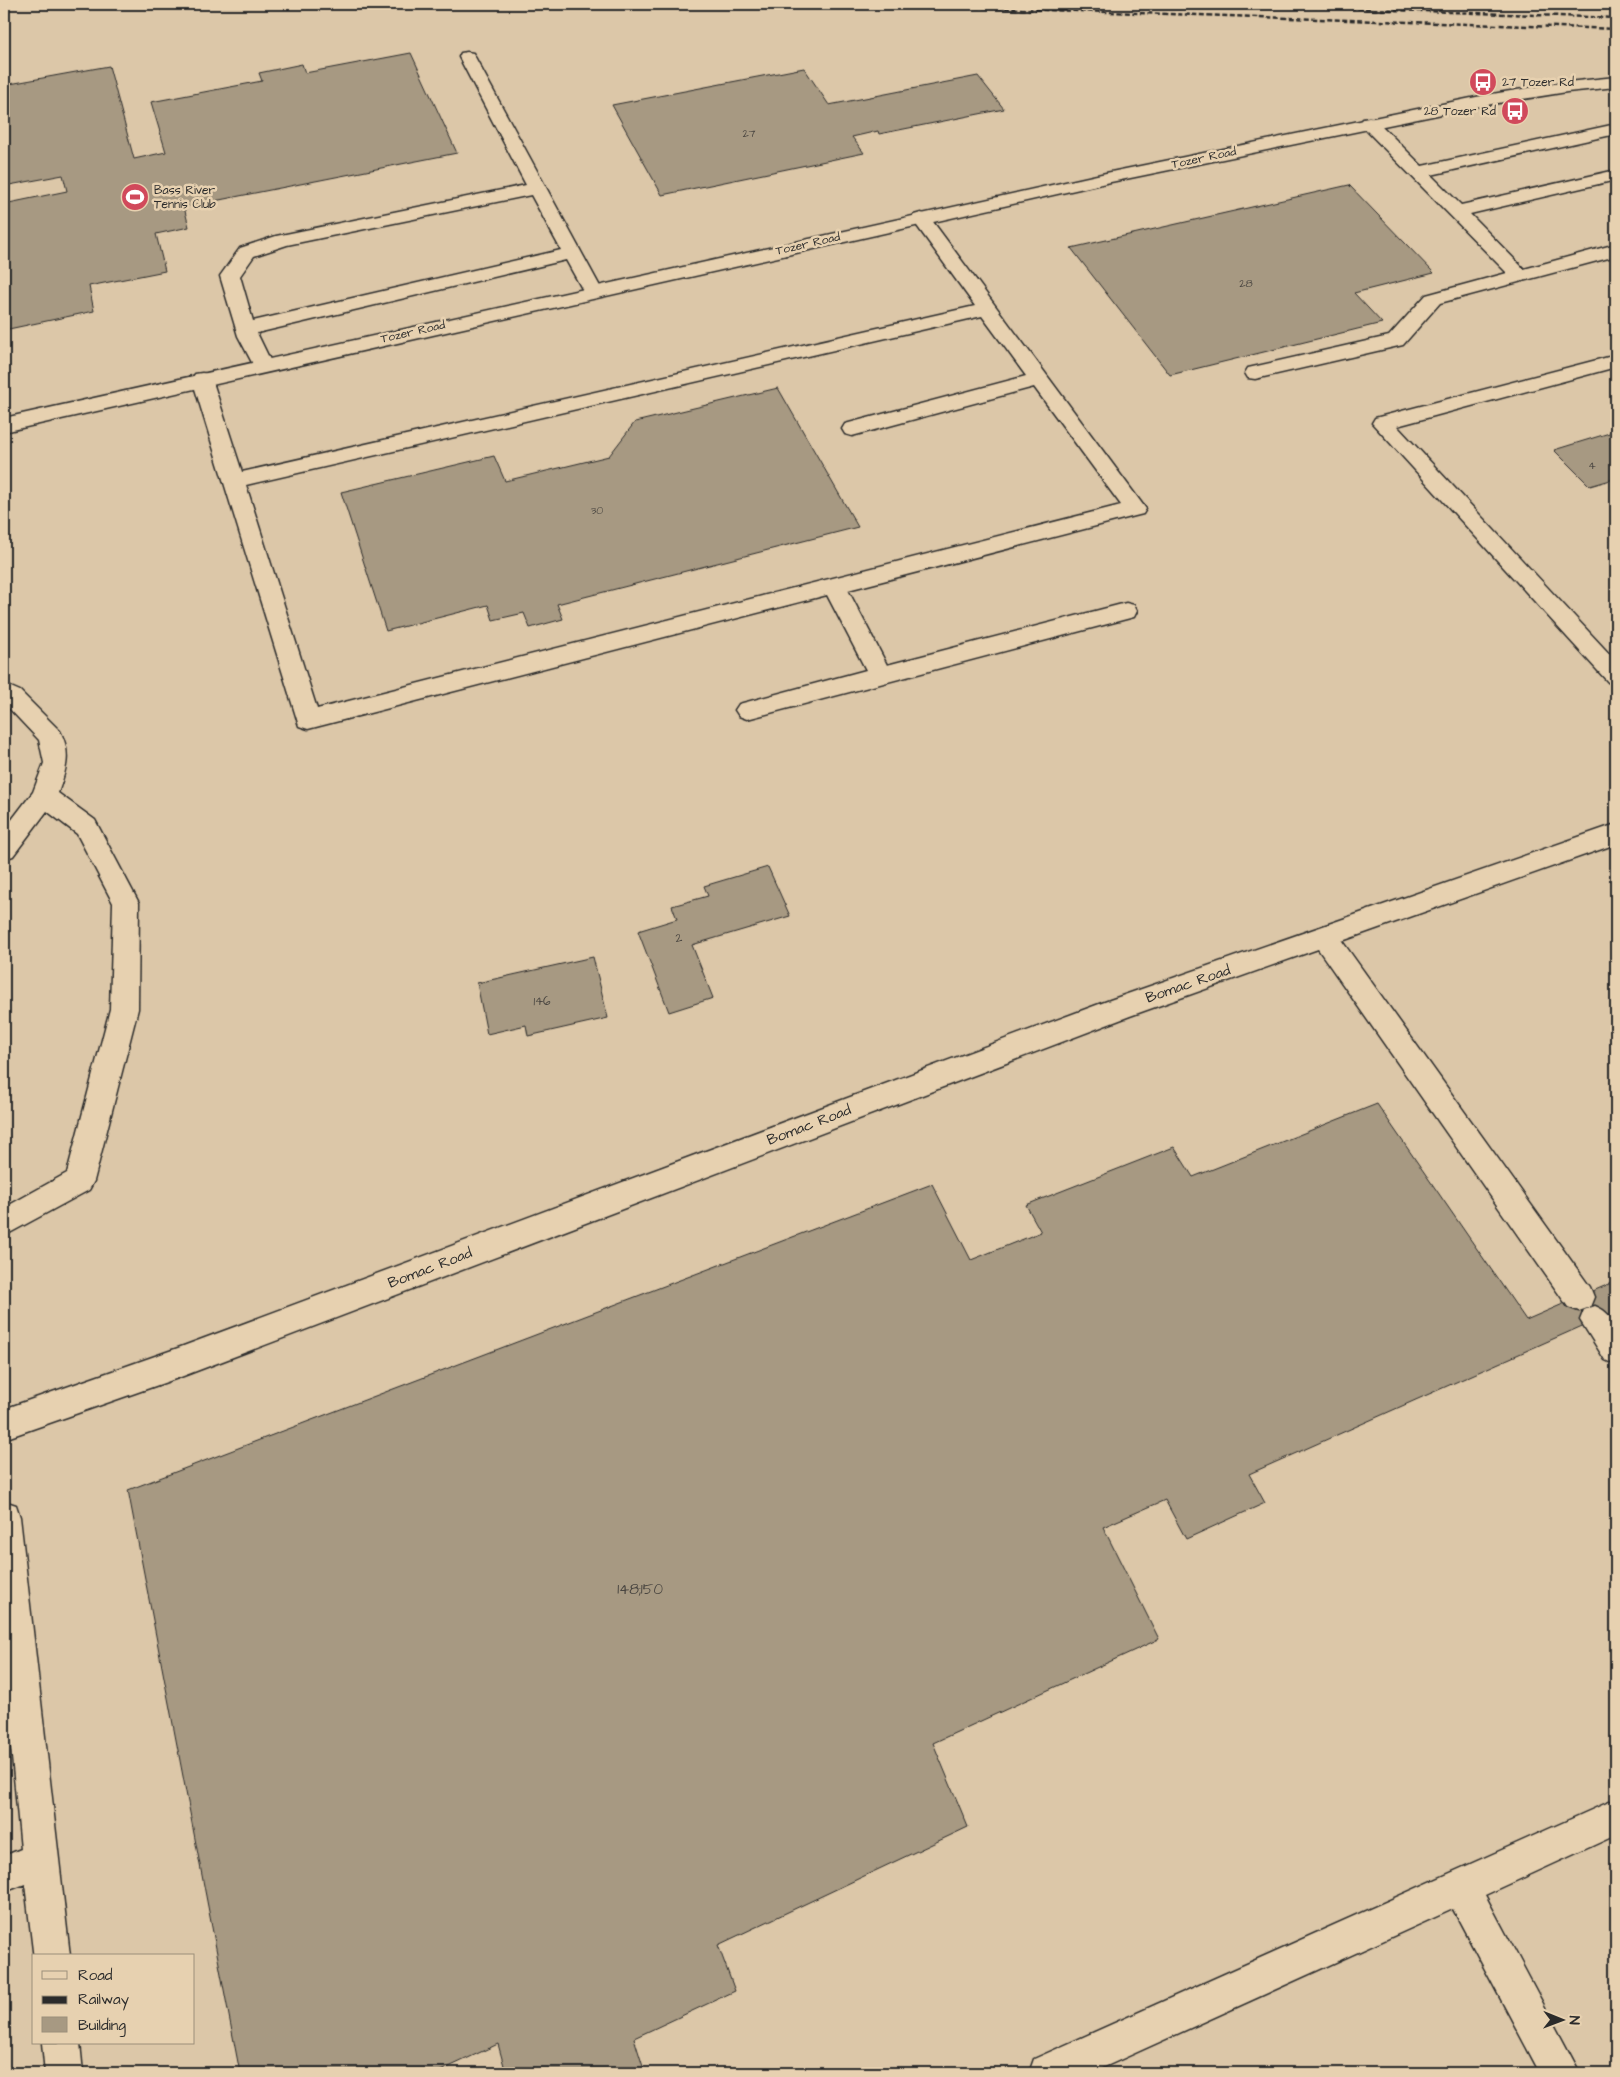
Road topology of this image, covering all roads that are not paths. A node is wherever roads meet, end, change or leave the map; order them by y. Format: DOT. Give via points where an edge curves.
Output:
graph roads {
  1 [pos="467,57"];
  2 [pos="1616,82"];
  3 [pos="1369,124"];
  4 [pos="1616,129"];
  5 [pos="1418,172"];
  6 [pos="1616,175"];
  7 [pos="537,188"];
  8 [pos="1457,211"];
  9 [pos="922,219"];
  10 [pos="1616,250"];
  11 [pos="573,253"];
  12 [pos="1520,275"];
  13 [pos="593,292"];
  14 [pos="988,309"];
  15 [pos="246,329"];
  16 [pos="1616,361"];
  17 [pos="262,366"];
  18 [pos="1254,373"];
  19 [pos="202,379"];
  20 [pos="1039,379"];
  21 [pos="4,425"];
  22 [pos="852,429"];
  23 [pos="234,481"];
  24 [pos="834,586"];
  25 [pos="1126,611"];
  26 [pos="880,675"];
  27 [pos="1616,676"];
  28 [pos="4,693"];
  29 [pos="747,710"];
  30 [pos="44,796"];
  31 [pos="1616,834"];
  32 [pos="4,850"];
  33 [pos="1324,937"];
  34 [pos="4,1224"];
  35 [pos="1616,1350"];
  36 [pos="4,1424"];
  37 [pos="4,1517"];
  38 [pos="1616,1817"];
  39 [pos="41,1859"];
  40 [pos="4,1874"];
  41 [pos="1460,1888"];
  42 [pos="51,1954"];
  43 [pos="61,2044"];
  44 [pos="64,2073"];
  45 [pos="1048,2073"];
  46 [pos="1561,2073"];
  1 -- 7 [label="main road"];
  2 -- 3 [label="main road, Tozer Road" via="1486,100"];
  3 -- 5 [label="main road"];
  3 -- 9 [label="main road, Tozer Road"];
  4 -- 5 [label="main road"];
  5 -- 8 [label="main road"];
  6 -- 8 [label="main road"];
  7 -- 11 [label="main road"];
  7 -- 15 [label="main road" via="283,240 247,252 230,276"];
  8 -- 12 [label="main road"];
  9 -- 13 [label="main road, Tozer Road"];
  9 -- 14 [label="main road"];
  10 -- 12 [label="main road"];
  11 -- 13 [label="main road"];
  11 -- 15 [label="main road"];
  12 -- 18 [label="main road" via="1433,299 1396,341"];
  13 -- 17 [label="main road, Tozer Road"];
  14 -- 20 [label="main road"];
  14 -- 23 [label="main road"];
  15 -- 17 [label="main road"];
  16 -- 27 [label="main road" via="1382,423"];
  17 -- 19 [label="main road, Tozer Road"];
  19 -- 21 [label="main road, Tozer Road"];
  19 -- 23 [label="main road"];
  20 -- 22 [label="main road"];
  20 -- 24 [label="main road" via="1136,509"];
  23 -- 24 [label="main road" via="308,720"];
  24 -- 26 [label="main road"];
  25 -- 26 [label="main road"];
  26 -- 29 [label="main road"];
  28 -- 30 [label="main road" via="12,697 51,737 56,763"];
  30 -- 32 [label="main road"];
  30 -- 34 [label="main road" via="86,827 126,903 124,1009 80,1181"];
  31 -- 33 [label="main road, Bomac Road"];
  33 -- 35 [label="main road"];
  33 -- 36 [label="main road, Bomac Road" via="1120,1008 178,1363"];
  37 -- 39 [label="main road"];
  38 -- 41 [label="main road"];
  39 -- 40 [label="main road"];
  39 -- 42 [label="main road"];
  41 -- 45 [label="main road"];
  41 -- 46 [label="main road"];
  43 -- 44 [label="main road"];
}
